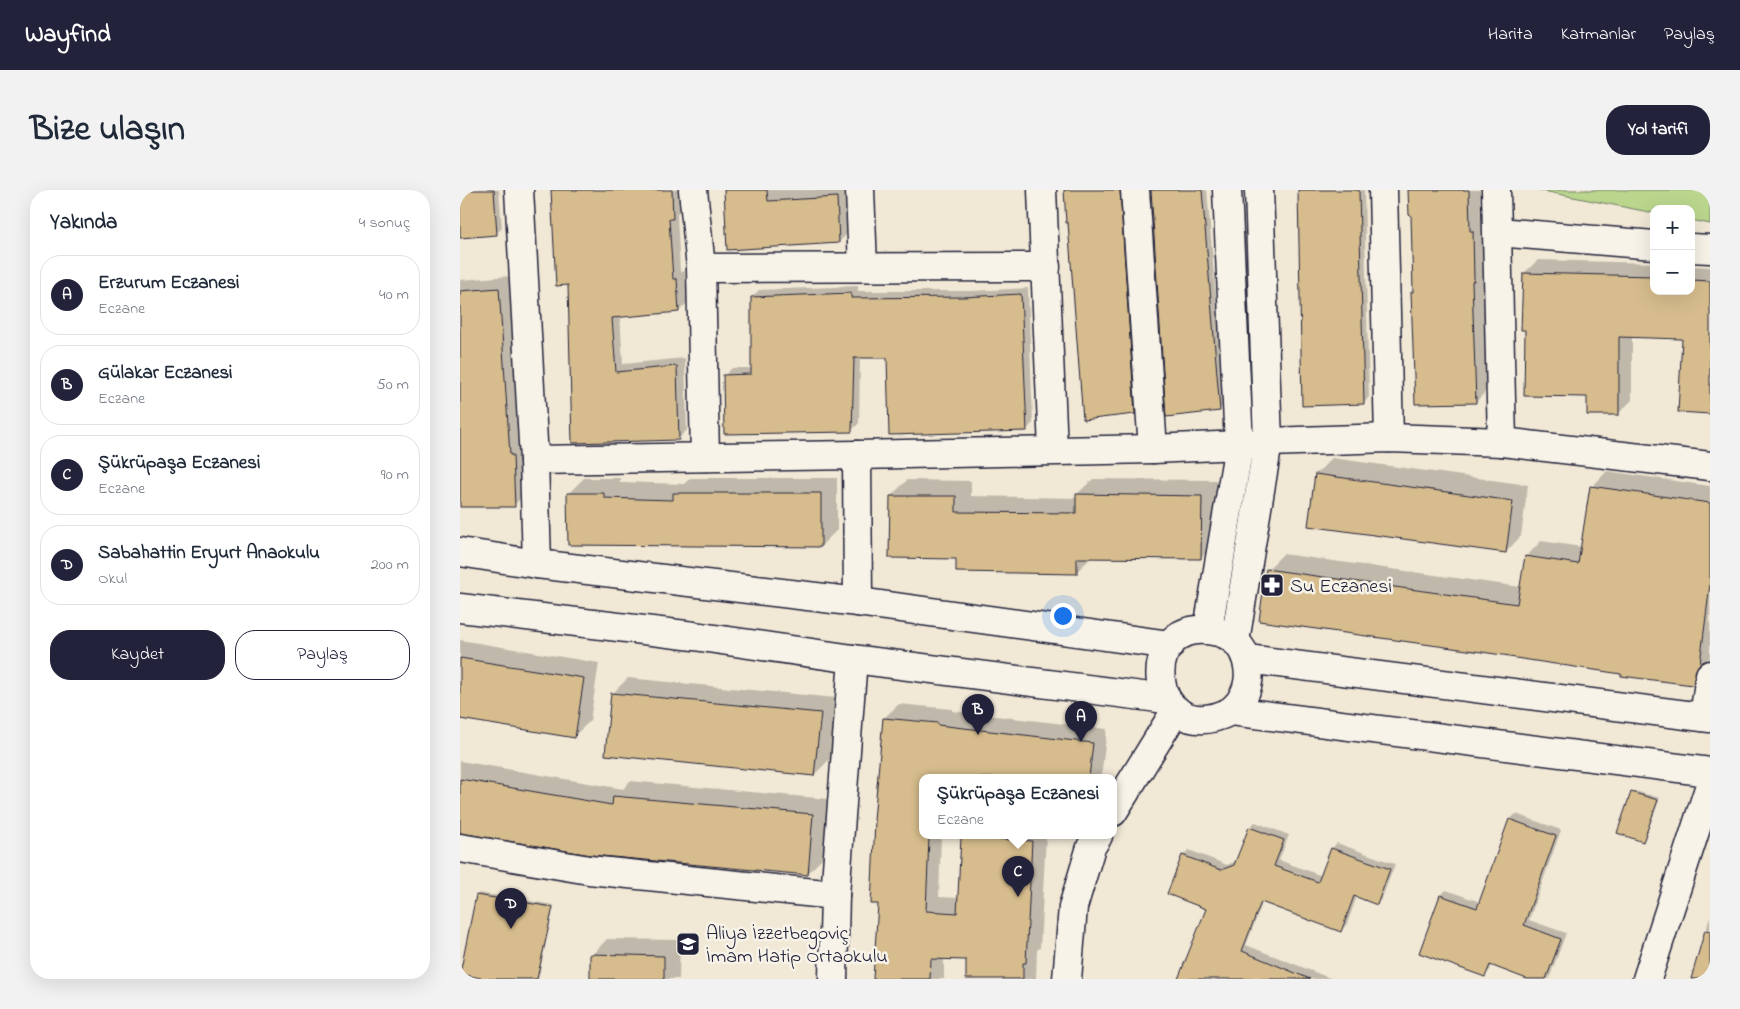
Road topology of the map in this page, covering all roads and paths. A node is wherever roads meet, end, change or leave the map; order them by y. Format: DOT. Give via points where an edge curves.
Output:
graph roads {
  1 [pos="519,190"];
  2 [pos="694,190"];
  3 [pos="860,190"];
  4 [pos="1042,190"];
  5 [pos="1135,190"];
  6 [pos="1227,190"];
  7 [pos="1259,190"];
  8 [pos="1383,190"];
  9 [pos="1496,190"];
  10 [pos="1498,232"];
  11 [pos="1650,245"];
  12 [pos="1695,248"];
  13 [pos="1710,249"];
  14 [pos="1046,266"];
  15 [pos="862,267"];
  16 [pos="701,268"];
  17 [pos="1388,438"];
  18 [pos="1268,442"];
  19 [pos="1502,442"];
  20 [pos="1238,445"];
  21 [pos="1153,449"];
  22 [pos="1053,450"];
  23 [pos="857,455"];
  24 [pos="704,457"];
  25 [pos="534,460"];
  26 [pos="1710,466"];
  27 [pos="460,552"];
  28 [pos="537,564"];
  29 [pos="858,602"];
  30 [pos="460,608"];
  31 [pos="1208,629"];
  32 [pos="1170,645"];
  33 [pos="1241,650"];
  34 [pos="852,659"];
  35 [pos="1710,675"];
  36 [pos="1171,705"];
  37 [pos="1230,711"];
  38 [pos="1707,718"];
  39 [pos="1710,772"];
  40 [pos="1710,786"];
  41 [pos="1117,805"];
  42 [pos="1096,839"];
  43 [pos="460,848"];
  44 [pos="834,895"];
  45 [pos="833,979"];
  46 [pos="1067,979"];
  47 [pos="1648,979"];
  1 -- 25 [label="street"];
  2 -- 16 [label="street"];
  3 -- 15 [label="street"];
  4 -- 14 [label="street"];
  5 -- 21 [label="street"];
  6 -- 20 [label="street"];
  7 -- 18 [label="street"];
  8 -- 17 [label="street"];
  9 -- 10 [label="street"];
  10 -- 11 [label="street"];
  10 -- 19 [label="street"];
  12 -- 13 [label="street"];
  14 -- 15 [label="street"];
  14 -- 22 [label="street"];
  15 -- 16 [label="street"];
  16 -- 24 [label="street"];
  17 -- 18 [label="street"];
  17 -- 19 [label="street"];
  18 -- 20 [label="street"];
  18 -- 33 [label="street"];
  19 -- 26 [label="street"];
  20 -- 21 [label="street"];
  20 -- 31 [label="street"];
  21 -- 22 [label="street"];
  22 -- 23 [label="street"];
  23 -- 24 [label="street"];
  23 -- 29 [label="street"];
  24 -- 25 [label="street"];
  25 -- 28 [label="street"];
  27 -- 28 [label="street"];
  28 -- 29 [label="street"];
  29 -- 32 [label="street"];
  30 -- 34 [label="street"];
  31 -- 32 [label="street" via="1187,632"];
  31 -- 33 [label="street" via="1223,633"];
  32 -- 36 [label="street" via="1162,658 1159,672 1161,686"];
  33 -- 37 [label="street" via="1250,674 1241,701"];
  33 -- 38 [label="street"];
  34 -- 36 [label="street"];
  34 -- 44 [label="street"];
  35 -- 38 [label="street"];
  36 -- 37 [label="street" via="1189,717 1203,720 1218,718"];
  36 -- 41 [label="street"];
  37 -- 39 [label="street"];
  40 -- 47 [label="street"];
  42 -- 46 [label="street" via="1073,906"];
  43 -- 44 [label="street" via="589,870"];
  44 -- 45 [label="street"];
}
